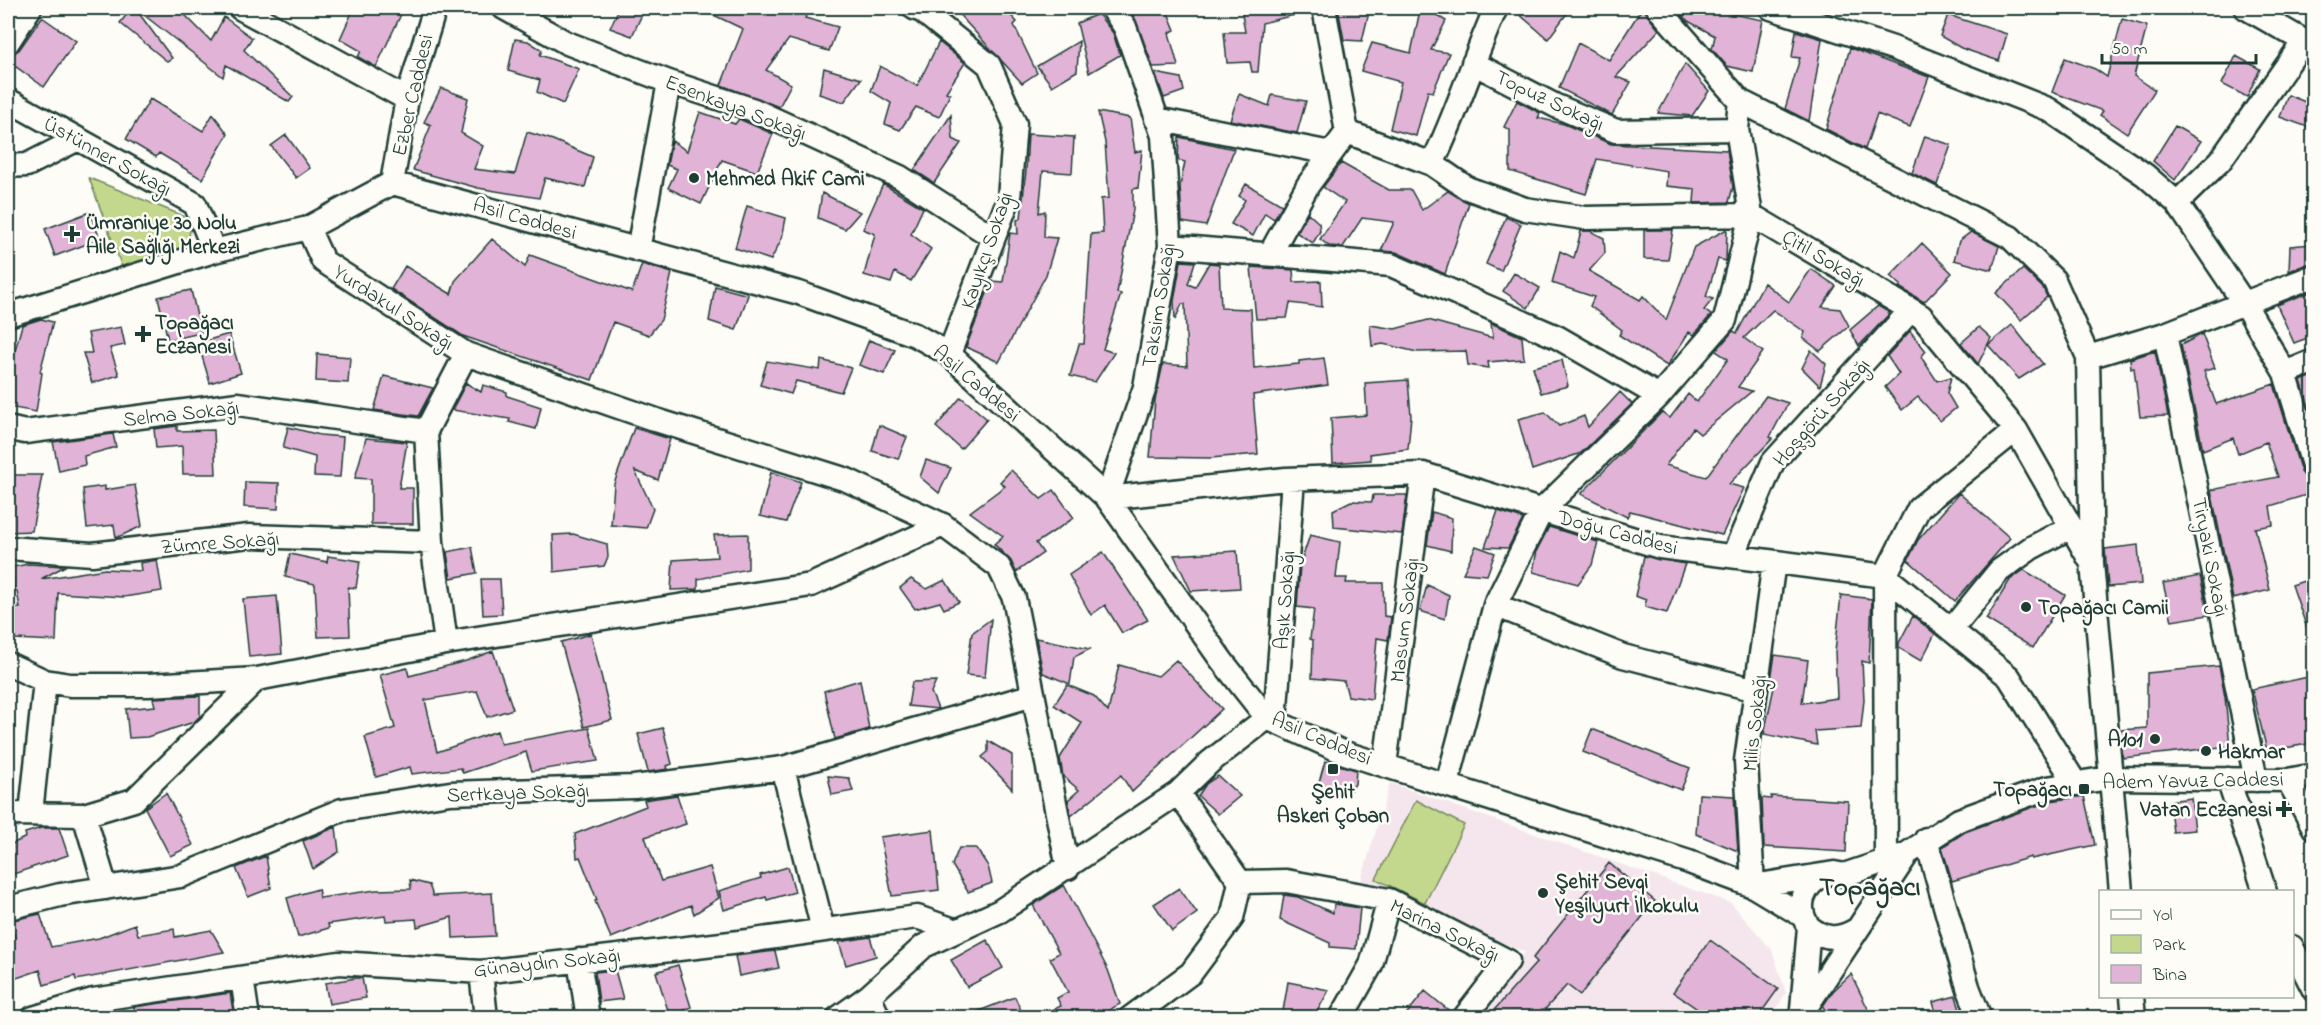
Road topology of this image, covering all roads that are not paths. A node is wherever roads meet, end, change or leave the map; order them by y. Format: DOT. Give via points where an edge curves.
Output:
graph roads {
  1 [pos="30,8"];
  2 [pos="240,8"];
  3 [pos="435,8"];
  4 [pos="504,8"];
  5 [pos="914,8"];
  6 [pos="1112,8"];
  7 [pos="1324,8"];
  8 [pos="1496,8"];
  9 [pos="1658,8"];
  10 [pos="1771,8"];
  11 [pos="2246,8"];
  12 [pos="8,42"];
  13 [pos="2308,42"];
  14 [pos="1473,63"];
  15 [pos="669,82"];
  16 [pos="407,99"];
  17 [pos="8,100"];
  18 [pos="1740,101"];
  19 [pos="1156,119"];
  20 [pos="1737,129"];
  21 [pos="1347,132"];
  22 [pos="78,139"];
  23 [pos="1331,153"];
  24 [pos="1432,164"];
  25 [pos="17,165"];
  26 [pos="8,183"];
  27 [pos="392,183"];
  28 [pos="2177,203"];
  29 [pos="1751,215"];
  30 [pos="308,228"];
  31 [pos="993,237"];
  32 [pos="1170,246"];
  33 [pos="638,250"];
  34 [pos="214,251"];
  35 [pos="1270,254"];
  36 [pos="2313,276"];
  37 [pos="2244,303"];
  38 [pos="1911,310"];
  39 [pos="8,315"];
  40 [pos="2165,334"];
  41 [pos="466,354"];
  42 [pos="949,354"];
  43 [pos="2088,357"];
  44 [pos="2313,361"];
  45 [pos="2285,373"];
  46 [pos="1659,396"];
  47 [pos="8,428"];
  48 [pos="2016,430"];
  49 [pos="426,431"];
  50 [pos="2313,468"];
  51 [pos="1423,474"];
  52 [pos="1293,479"];
  53 [pos="1107,498"];
  54 [pos="1542,510"];
  55 [pos="943,525"];
  56 [pos="2071,527"];
  57 [pos="432,542"];
  58 [pos="8,548"];
  59 [pos="1733,556"];
  60 [pos="1774,562"];
  61 [pos="2092,563"];
  62 [pos="1885,576"];
  63 [pos="1495,605"];
  64 [pos="1952,630"];
  65 [pos="446,643"];
  66 [pos="8,664"];
  67 [pos="257,679"];
  68 [pos="45,681"];
  69 [pos="1756,690"];
  70 [pos="1033,695"];
  71 [pos="1271,720"];
  72 [pos="1385,765"];
  73 [pos="783,768"];
  74 [pos="2313,775"];
  75 [pos="2109,778"];
  76 [pos="2228,779"];
  77 [pos="2256,780"];
  78 [pos="2288,780"];
  79 [pos="1448,784"];
  80 [pos="2076,784"];
  81 [pos="1178,793"];
  82 [pos="31,813"];
  83 [pos="8,814"];
  84 [pos="84,815"];
  85 [pos="2313,828"];
  86 [pos="1926,839"];
  87 [pos="1908,853"];
  88 [pos="1886,861"];
  89 [pos="1068,868"];
  90 [pos="1834,875"];
  91 [pos="1240,882"];
  92 [pos="1753,886"];
  93 [pos="106,888"];
  94 [pos="2121,890"];
  95 [pos="2265,890"];
  96 [pos="1389,900"];
  97 [pos="8,908"];
  98 [pos="1806,921"];
  99 [pos="1860,924"];
  100 [pos="823,930"];
  101 [pos="954,930"];
  102 [pos="2294,951"];
  103 [pos="579,960"];
  104 [pos="481,972"];
  105 [pos="242,978"];
  106 [pos="2313,990"];
  107 [pos="869,996"];
  108 [pos="2132,998"];
  109 [pos="1801,1016"];
  110 [pos="33,1017"];
  111 [pos="248,1017"];
  112 [pos="486,1017"];
  113 [pos="588,1017"];
  114 [pos="838,1017"];
  115 [pos="879,1017"];
  116 [pos="1130,1017"];
  117 [pos="1341,1017"];
  118 [pos="1464,1017"];
  119 [pos="1980,1017"];
  120 [pos="2134,1017"];
  1 -- 12 [label="street"];
  2 -- 16 [label="street"];
  3 -- 16 [label="street, Ezber Caddesi"];
  4 -- 15 [label="street, Esenkaya Sokağı" via="567,43"];
  5 -- 31 [label="street, Kayıkçı Sokağı" via="989,65 1015,124 1009,198"];
  6 -- 19 [label="street, Taksim Sokağı" via="1125,27"];
  7 -- 21 [label="street"];
  8 -- 14 [label="street"];
  9 -- 18 [label="street"];
  10 -- 28 [label="street" via="1893,48 2048,109 2145,175"];
  11 -- 13 [label="street"];
  13 -- 28 [label="street" via="2220,161"];
  14 -- 20 [label="street, Topuz Sokağı" via="1556,106 1616,131"];
  14 -- 24 [label="street" via="1450,129"];
  15 -- 31 [label="street, Esenkaya Sokağı" via="754,110 900,177"];
  15 -- 33 [label="street"];
  16 -- 27 [label="street, Ezber Caddesi"];
  17 -- 22 [label="street, Üstünner Sokağı"];
  18 -- 20 [label="street"];
  18 -- 43 [label="street" via="2010,237 2054,280"];
  19 -- 23 [label="street"];
  19 -- 32 [label="street, Taksim Sokağı" via="1162,136"];
  20 -- 29 [label="street"];
  21 -- 23 [label="street"];
  21 -- 24 [label="street"];
  22 -- 25 [label="street"];
  22 -- 34 [label="street, Üstünner Sokağı" via="195,204"];
  23 -- 35 [label="street" via="1308,185"];
  24 -- 29 [label="street" via="1467,188 1525,209 1585,218"];
  25 -- 26 [label="street"];
  27 -- 30 [label="street"];
  27 -- 33 [label="street, Asil Caddesi"];
  28 -- 37 [label="street"];
  29 -- 38 [label="street, Çitil Sokağı"];
  29 -- 46 [label="street" via="1725,320"];
  30 -- 34 [label="street"];
  30 -- 41 [label="street, Yurdakul Sokağı" via="323,261"];
  31 -- 42 [label="street, Kayıkçı Sokağı"];
  32 -- 35 [label="street"];
  32 -- 53 [label="street, Taksim Sokağı" via="1145,387"];
  33 -- 42 [label="street, Asil Caddesi" via="799,293 915,335"];
  34 -- 39 [label="street"];
  35 -- 46 [label="street" via="1392,265 1557,337"];
  36 -- 37 [label="street"];
  37 -- 40 [label="street"];
  37 -- 45 [label="street"];
  38 -- 48 [label="street, Çitil Sokağı" via="1921,316"];
  38 -- 59 [label="street, Hoşgörü Sokağı" via="1773,462"];
  40 -- 43 [label="street"];
  40 -- 77 [label="street, Tiryaki Sokağı"];
  41 -- 49 [label="street"];
  41 -- 55 [label="street, Yurdakul Sokağı" via="659,421 847,480"];
  42 -- 53 [label="street, Asil Caddesi"];
  43 -- 61 [label="street"];
  44 -- 45 [label="street"];
  45 -- 50 [label="street"];
  46 -- 54 [label="street"];
  47 -- 49 [label="street, Selma Sokağı" via="25,432 238,404"];
  48 -- 56 [label="street, Çitil Sokağı"];
  48 -- 62 [label="street" via="1919,508"];
  49 -- 57 [label="street"];
  51 -- 52 [label="street, Doğu Caddesi"];
  51 -- 54 [label="street, Doğu Caddesi"];
  51 -- 72 [label="street, Masum Sokağı"];
  52 -- 53 [label="street, Doğu Caddesi"];
  52 -- 71 [label="street, Aşık Sokağı"];
  53 -- 71 [label="street, Asil Caddesi" via="1222,661"];
  54 -- 59 [label="street, Doğu Caddesi" via="1660,547"];
  54 -- 63 [label="street"];
  55 -- 65 [label="street" via="811,585"];
  55 -- 70 [label="street, Yurdakul Sokağı" via="999,567 1014,598"];
  56 -- 61 [label="street, Çitil Sokağı"];
  56 -- 64 [label="street" via="1999,571"];
  57 -- 58 [label="street, Zümre Sokağı" via="249,536 92,554"];
  57 -- 65 [label="street"];
  59 -- 60 [label="street, Doğu Caddesi"];
  60 -- 62 [label="street, Doğu Caddesi"];
  60 -- 69 [label="street, Milis Sokağı"];
  61 -- 75 [label="street"];
  62 -- 64 [label="street"];
  62 -- 88 [label="street"];
  63 -- 69 [label="street" via="1623,656"];
  63 -- 79 [label="street"];
  64 -- 80 [label="street" via="2009,677"];
  65 -- 67 [label="street"];
  66 -- 68 [label="street"];
  67 -- 68 [label="street" via="148,685 70,685"];
  67 -- 84 [label="street" via="135,800"];
  68 -- 82 [label="street"];
  69 -- 92 [label="street, Milis Sokağı" via="1746,761"];
  70 -- 73 [label="street, Sertkaya Sokağı"];
  70 -- 89 [label="street, Yurdakul Sokağı"];
  71 -- 72 [label="street, Asil Caddesi" via="1345,753"];
  71 -- 81 [label="street" via="1210,762"];
  72 -- 79 [label="street, Asil Caddesi"];
  73 -- 93 [label="street, Sertkaya Sokağı" via="634,787 450,793 342,810 181,876"];
  73 -- 100 [label="street"];
  74 -- 78 [label="street, Adem Yavuz Caddesi"];
  75 -- 76 [label="street, Adem Yavuz Caddesi"];
  75 -- 80 [label="street, Adem Yavuz Caddesi"];
  75 -- 94 [label="street"];
  76 -- 77 [label="street, Adem Yavuz Caddesi"];
  76 -- 95 [label="street"];
  77 -- 78 [label="street, Adem Yavuz Caddesi"];
  78 -- 85 [label="street"];
  79 -- 92 [label="street, Asil Caddesi"];
  80 -- 86 [label="street, Adem Yavuz Caddesi" via="2047,789 1959,820"];
  81 -- 89 [label="street"];
  81 -- 91 [label="street"];
  82 -- 83 [label="street"];
  82 -- 84 [label="street"];
  84 -- 93 [label="street"];
  86 -- 87 [label="street, Adem Yavuz Caddesi"];
  86 -- 119 [label="street"];
  87 -- 88 [label="street, Adem Yavuz Caddesi"];
  87 -- 99 [label="street, Adem Yavuz Caddesi"];
  88 -- 90 [label="street, Adem Yavuz Caddesi"];
  89 -- 101 [label="street" via="1000,911"];
  90 -- 92 [label="street, Asil Caddesi"];
  90 -- 98 [label="street" via="1807,887 1802,906"];
  90 -- 99 [label="street" via="1860,888 1866,908"];
  91 -- 96 [label="street, Marina Sokağı" via="1286,881"];
  91 -- 116 [label="street" via="1232,918 1191,972"];
  92 -- 98 [label="street, Asil Caddesi"];
  93 -- 97 [label="street, Sertkaya Sokağı"];
  96 -- 117 [label="street" via="1371,964"];
  96 -- 118 [label="street, Marina Sokağı" via="1508,961"];
  98 -- 99 [label="street" via="1827,937 1847,935"];
  98 -- 109 [label="street, Adem Yavuz Caddesi"];
  99 -- 109 [label="street, Adem Yavuz Caddesi"];
  100 -- 101 [label="street, Günaydın Sokağı" via="917,917"];
  100 -- 103 [label="street, Günaydın Sokağı"];
  101 -- 107 [label="street" via="924,946"];
  102 -- 106 [label="street"];
  103 -- 104 [label="street, Günaydın Sokağı"];
  103 -- 113 [label="street"];
  104 -- 105 [label="street, Günaydın Sokağı" via="339,963"];
  104 -- 112 [label="street"];
  105 -- 110 [label="street, Günaydın Sokağı" via="93,1000"];
  105 -- 111 [label="street"];
  107 -- 114 [label="street"];
  107 -- 115 [label="street"];
  108 -- 120 [label="street"];
}
